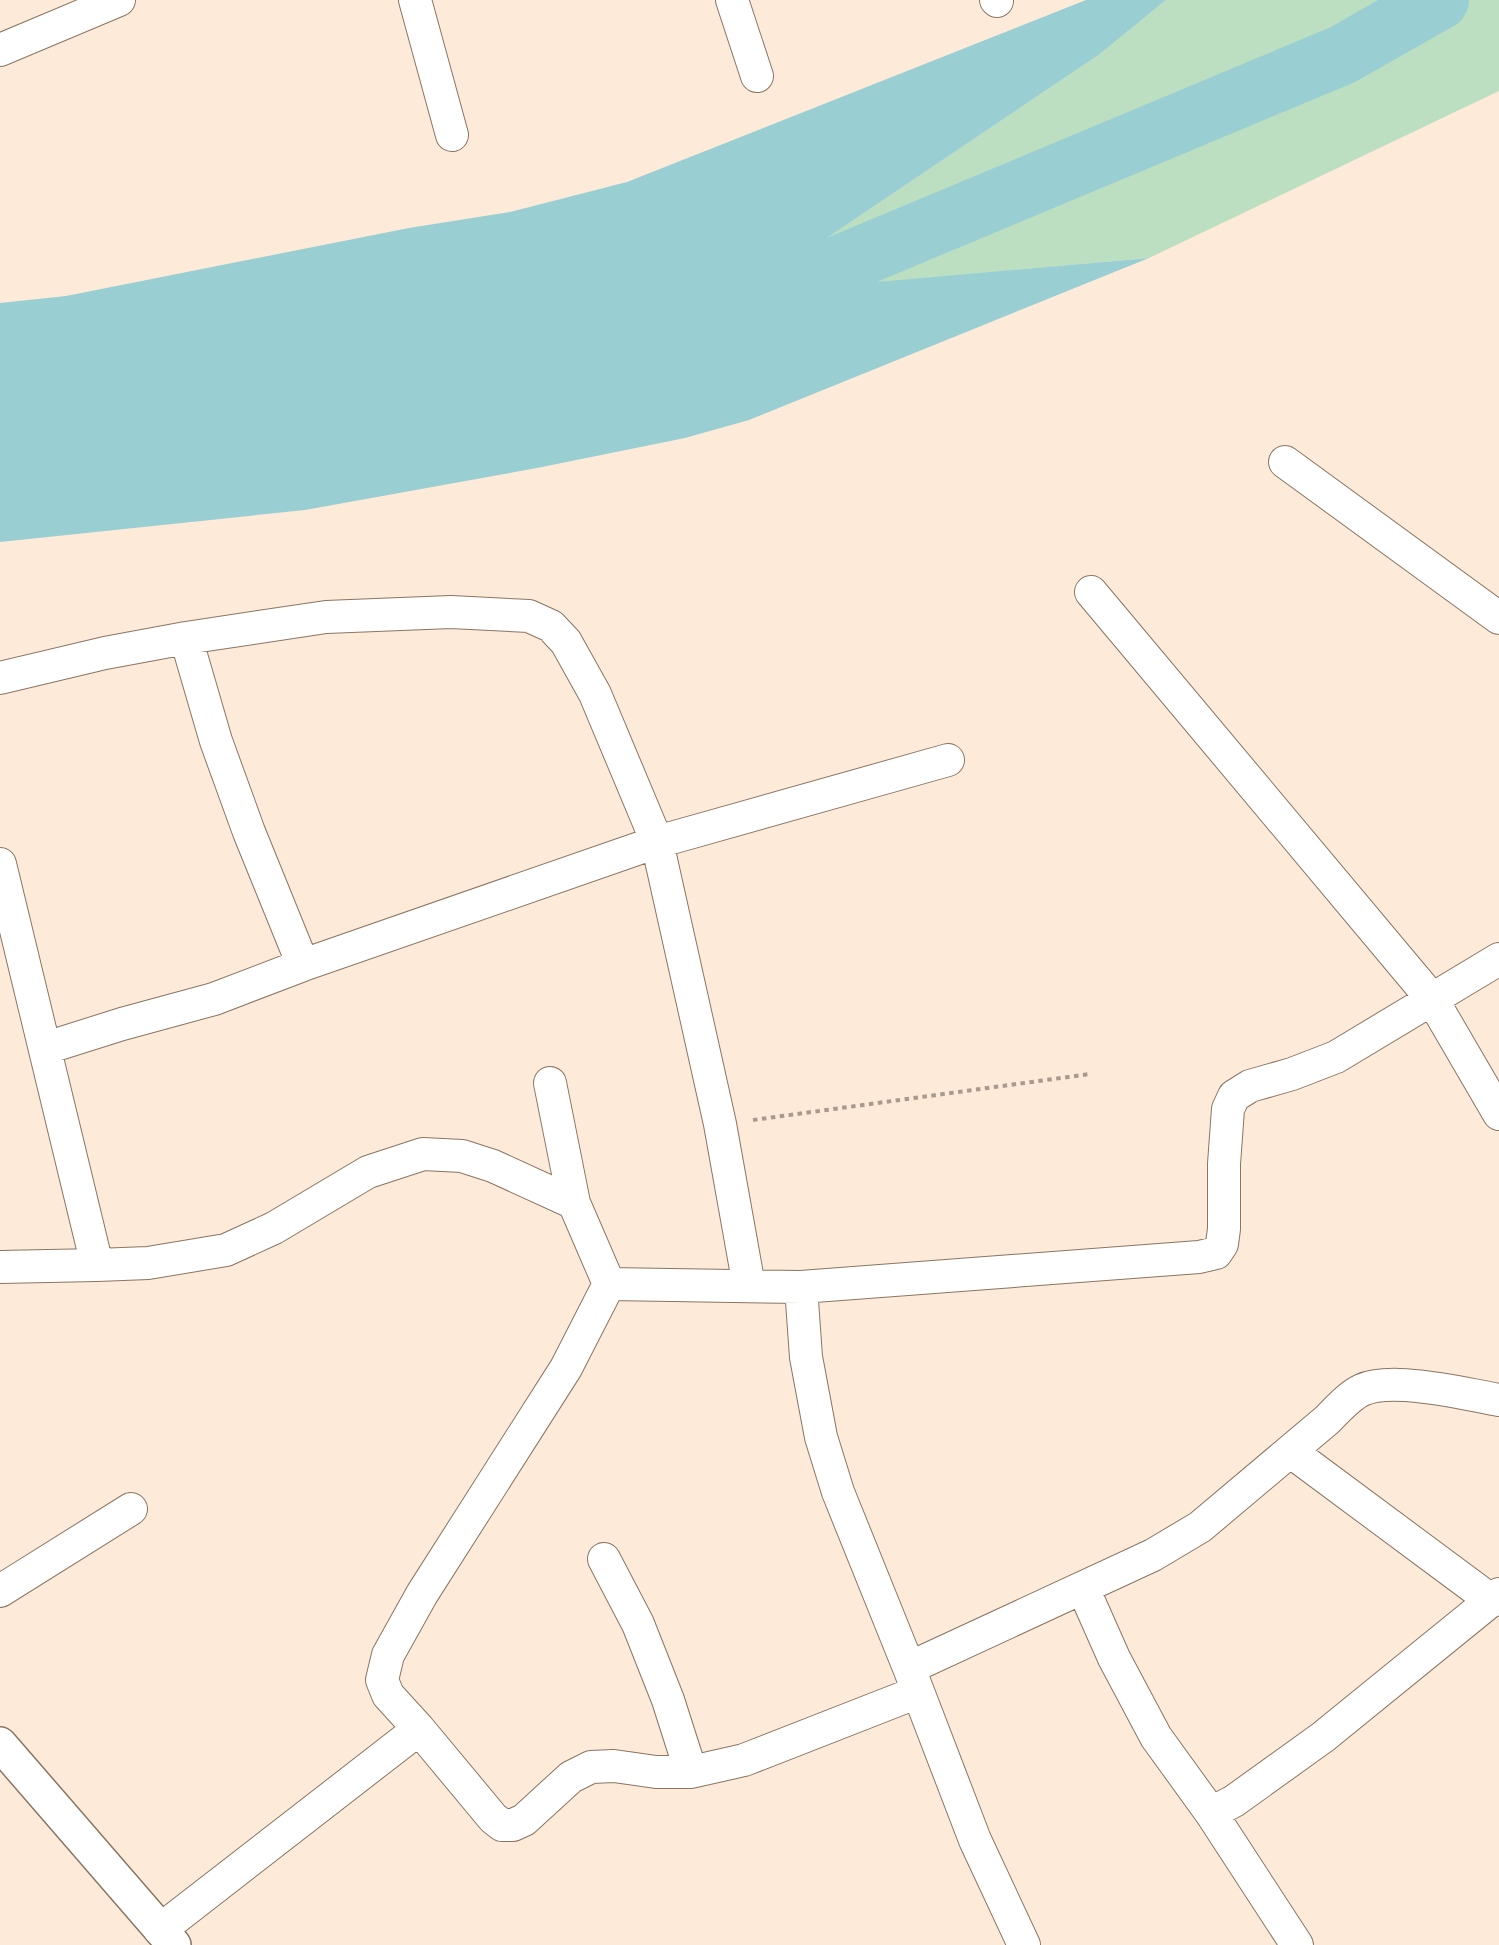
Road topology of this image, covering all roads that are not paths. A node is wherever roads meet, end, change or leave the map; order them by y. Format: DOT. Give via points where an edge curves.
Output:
graph roads {
  1 [pos="119,0"];
  2 [pos="415,0"];
  3 [pos="732,0"];
  4 [pos="0,50"];
  5 [pos="757,76"];
  6 [pos="452,135"];
  7 [pos="1285,462"];
  8 [pos="1091,592"];
  9 [pos="1499,618"];
  10 [pos="186,638"];
  11 [pos="0,678"];
  12 [pos="948,760"];
  13 [pos="657,842"];
  14 [pos="0,864"];
  15 [pos="1499,959"];
  16 [pos="303,965"];
  17 [pos="1432,999"];
  18 [pos="46,1048"];
  19 [pos="550,1083"];
  20 [pos="1499,1114"];
  21 [pos="574,1203"];
  22 [pos="97,1265"];
  23 [pos="0,1267"];
  24 [pos="609,1284"];
  25 [pos="749,1286"];
  26 [pos="801,1287"];
  27 [pos="1499,1400"];
  28 [pos="1290,1451"];
  29 [pos="131,1509"];
  30 [pos="604,1559"];
  31 [pos="1083,1588"];
  32 [pos="0,1591"];
  33 [pos="1495,1597"];
  34 [pos="914,1680"];
  35 [pos="419,1729"];
  36 [pos="0,1744"];
  37 [pos="691,1772"];
  38 [pos="1211,1813"];
  39 [pos="167,1937"];
  40 [pos="1024,1945"];
  41 [pos="1297,1945"];
  1 -- 4 [label="street"];
  2 -- 6 [label="street"];
  3 -- 5 [label="street"];
  7 -- 9 [label="street"];
  8 -- 17 [label="street"];
  10 -- 11 [label="street"];
  10 -- 13 [label="street" via="326,617 451,612 529,616 551,627 566,642 595,694"];
  10 -- 16 [label="street" via="216,741"];
  12 -- 13 [label="street"];
  13 -- 16 [label="street"];
  13 -- 25 [label="street" via="720,1124"];
  14 -- 18 [label="street"];
  15 -- 17 [label="street"];
  16 -- 18 [label="street" via="214,999"];
  17 -- 20 [label="street"];
  17 -- 26 [label="street" via="1336,1057 1250,1086 1234,1096 1228,1109 1224,1230 1216,1253"];
  18 -- 22 [label="street"];
  19 -- 21 [label="street"];
  21 -- 22 [label="street" via="493,1166 462,1156 423,1154 368,1172 274,1228 226,1250 148,1263"];
  21 -- 24 [label="street"];
  22 -- 23 [label="street"];
  24 -- 25 [label="street"];
  24 -- 35 [label="street" via="566,1368 388,1655 382,1680 388,1695"];
  25 -- 26 [label="street"];
  26 -- 34 [label="street" via="806,1357 821,1437 838,1492"];
  27 -- 28 [label="street" via="1404,1385 1376,1386 1345,1402"];
  28 -- 31 [label="street" via="1200,1527 1153,1556"];
  28 -- 33 [label="street"];
  29 -- 32 [label="street"];
  30 -- 37 [label="street" via="638,1624"];
  31 -- 34 [label="street"];
  31 -- 38 [label="street" via="1156,1737"];
  33 -- 38 [label="street" via="1323,1737"];
  34 -- 37 [label="street" via="744,1761"];
  34 -- 40 [label="street" via="975,1840"];
  35 -- 37 [label="street" via="502,1825 524,1820 571,1777 591,1767"];
  35 -- 39 [label="street"];
  36 -- 39 [label="street"];
  38 -- 41 [label="street"];
}
